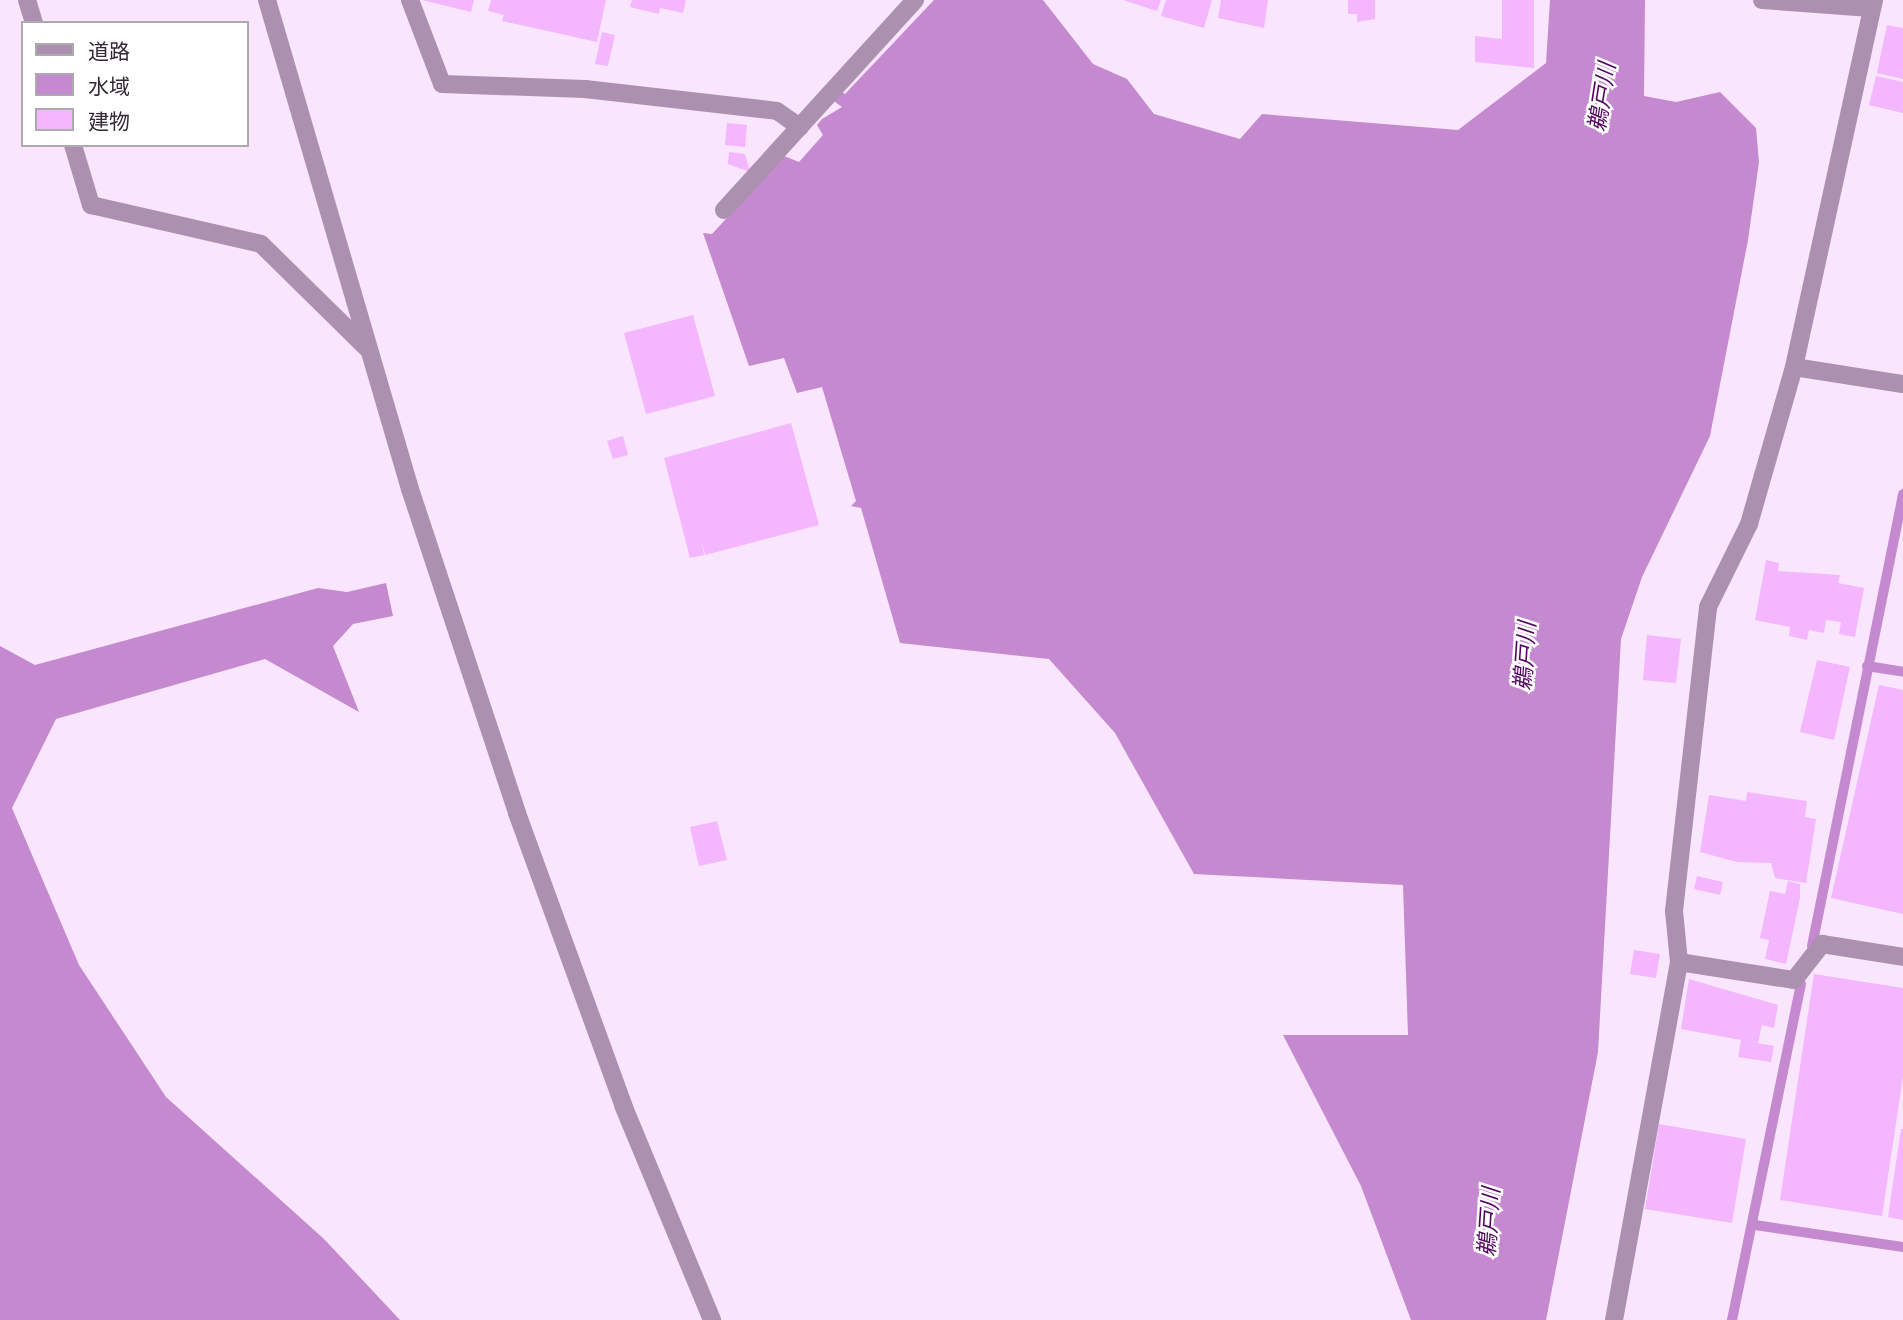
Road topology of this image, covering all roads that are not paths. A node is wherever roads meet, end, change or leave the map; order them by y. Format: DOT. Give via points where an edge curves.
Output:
graph roads {
  1 [pos="27,0"];
  2 [pos="267,0"];
  3 [pos="410,0"];
  4 [pos="915,0"];
  5 [pos="1762,0"];
  6 [pos="1873,4"];
  7 [pos="33,21"];
  8 [pos="800,127"];
  9 [pos="74,147"];
  10 [pos="724,210"];
  11 [pos="368,349"];
  12 [pos="1794,367"];
  13 [pos="1903,384"];
  14 [pos="1903,957"];
  15 [pos="1679,962"];
  16 [pos="712,1320"];
  17 [pos="1614,1320"];
  1 -- 7 [label="street"];
  2 -- 11 [label="street"];
  3 -- 8 [label="street" via="442,84 585,89 777,111"];
  4 -- 8 [label="street"];
  5 -- 6 [label="street"];
  6 -- 12 [label="street"];
  8 -- 10 [label="street"];
  9 -- 11 [label="street" via="91,205 261,244"];
  11 -- 16 [label="street" via="517,813 622,1105"];
  12 -- 13 [label="street"];
  12 -- 15 [label="street" via="1749,524 1708,607 1674,911"];
  14 -- 15 [label="street" via="1822,944 1794,979"];
  15 -- 17 [label="street"];
}
